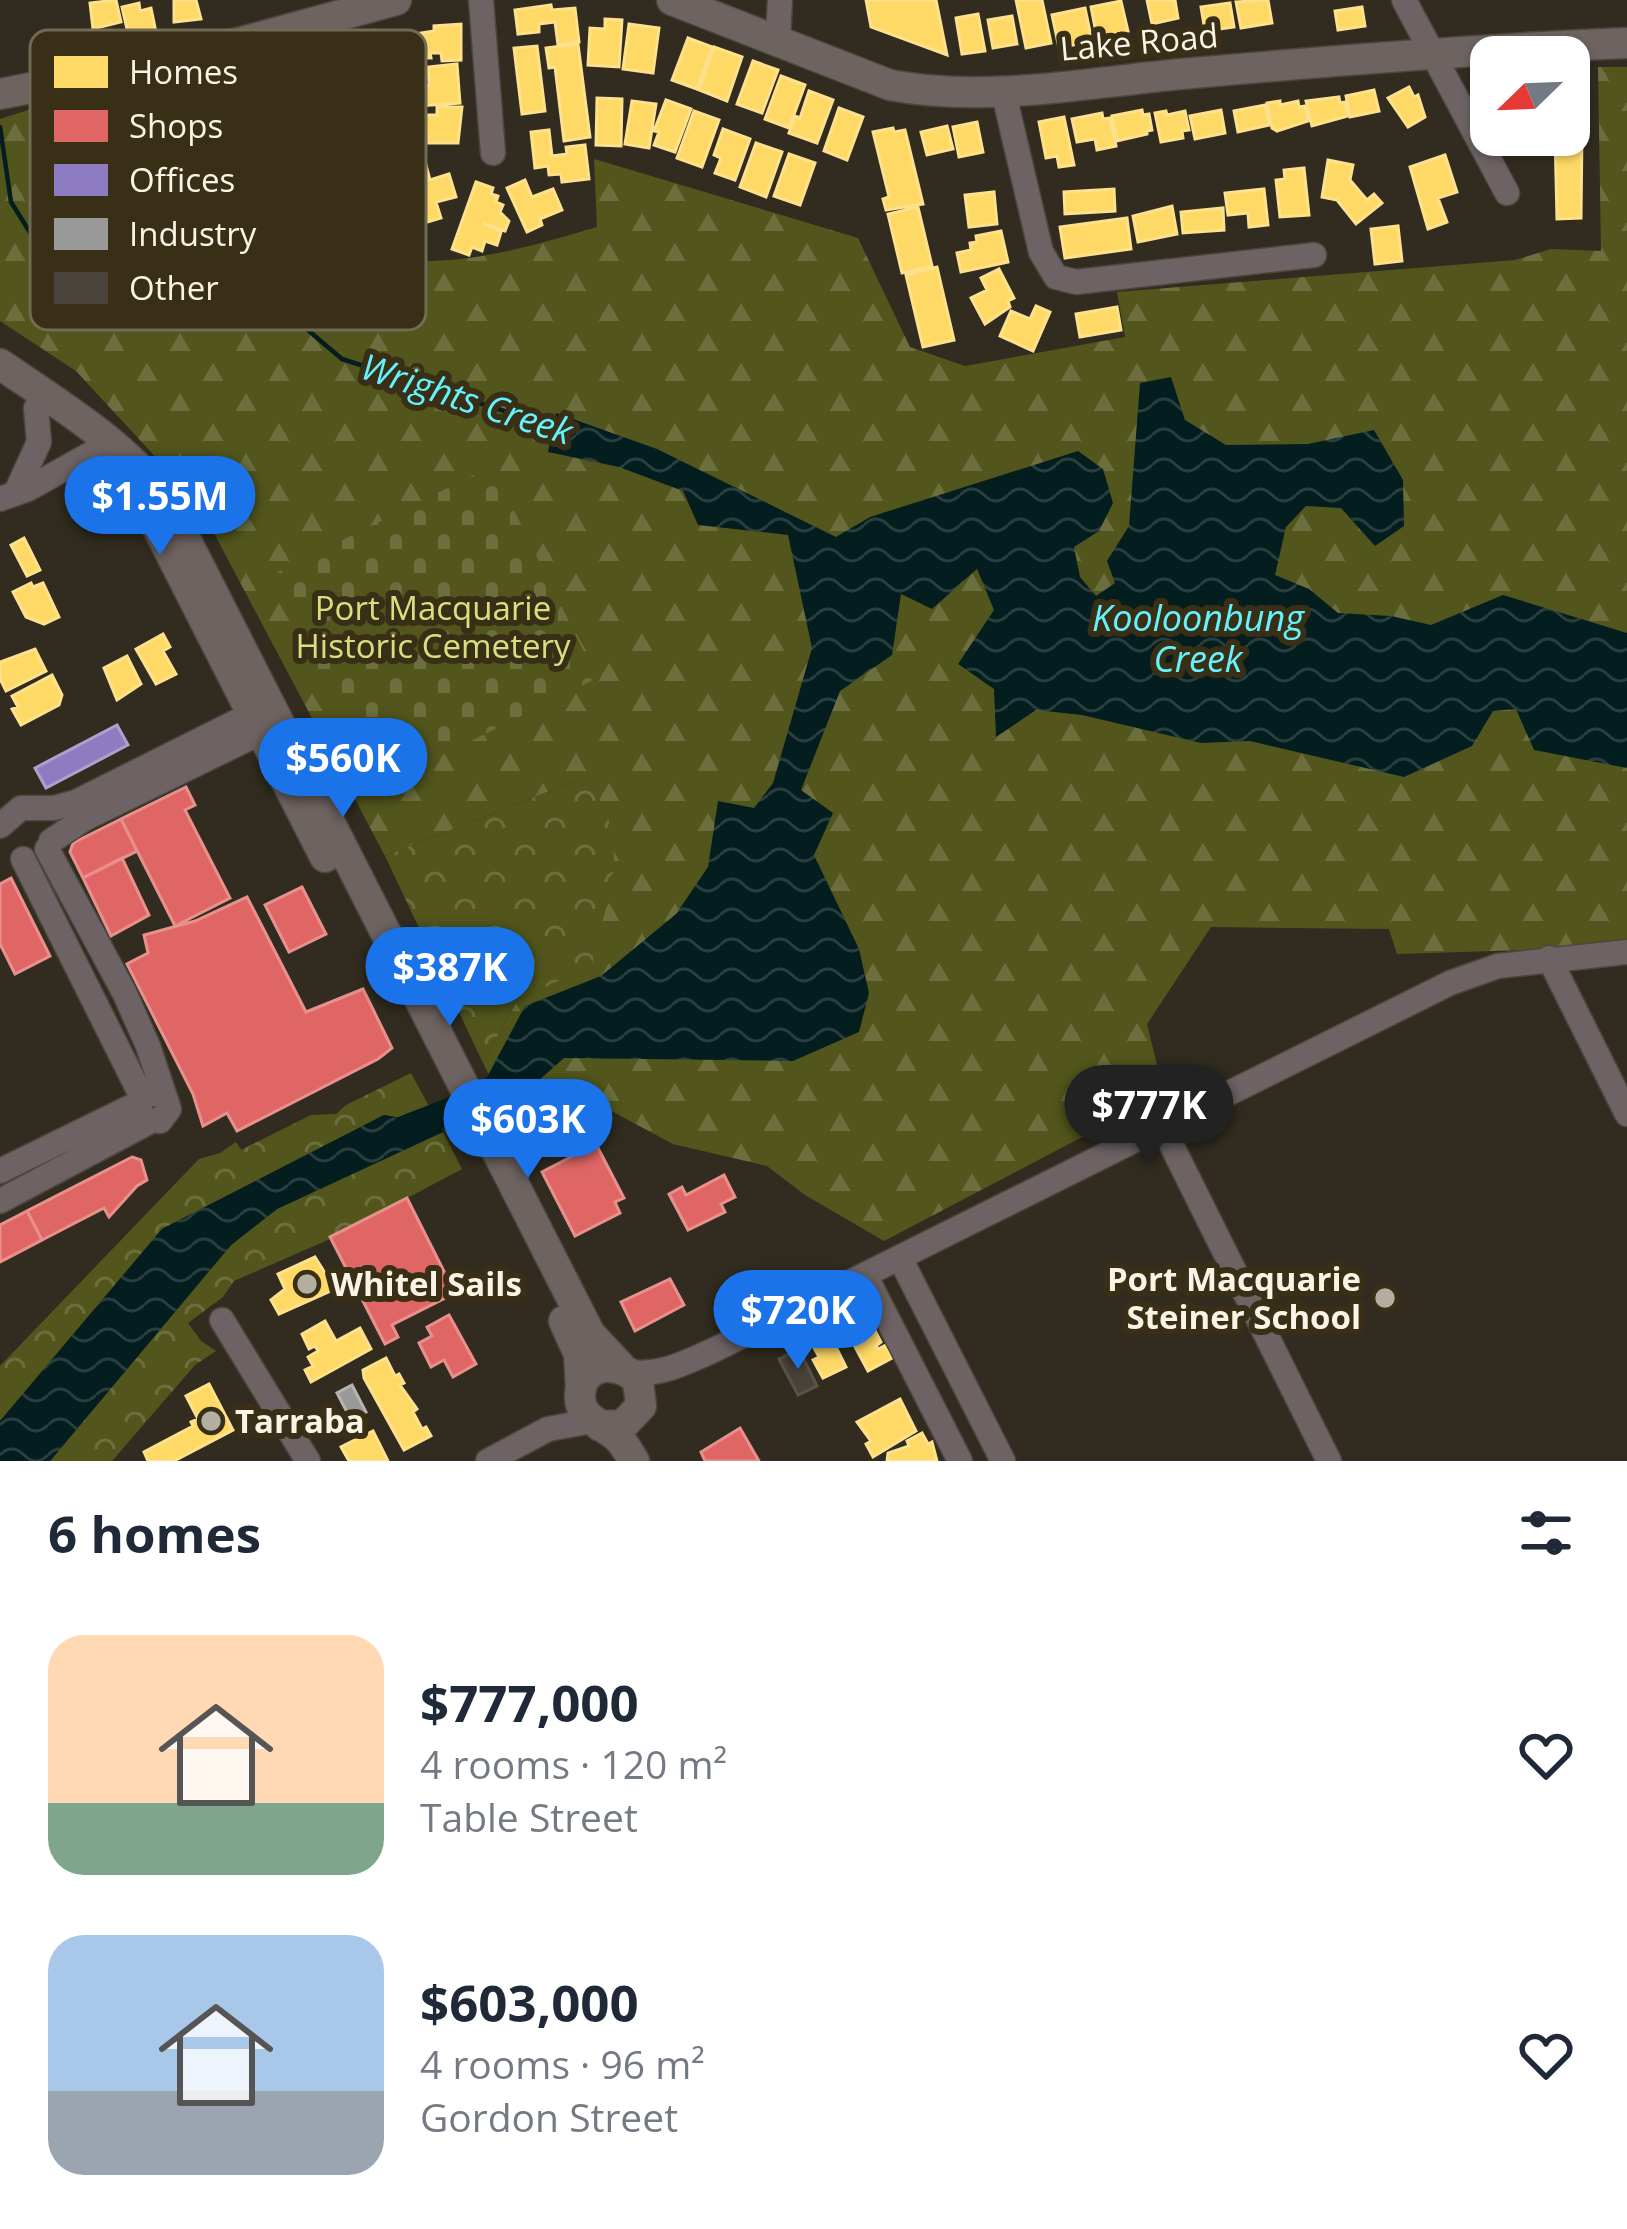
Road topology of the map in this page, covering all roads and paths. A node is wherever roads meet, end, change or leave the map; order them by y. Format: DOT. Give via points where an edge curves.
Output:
graph roads {
  1 [pos="481,0"];
  2 [pos="672,0"];
  3 [pos="780,0"];
  4 [pos="1404,0"];
  5 [pos="385,1"];
  6 [pos="282,30"];
  7 [pos="778,39"];
  8 [pos="1627,43"];
  9 [pos="1429,52"];
  10 [pos="30,88"];
  11 [pos="1003,90"];
  12 [pos="0,94"];
  13 [pos="493,153"];
  14 [pos="1507,193"];
  15 [pos="1314,255"];
  16 [pos="0,364"];
  17 [pos="0,383"];
  18 [pos="36,408"];
  19 [pos="94,452"];
  20 [pos="9,495"];
  21 [pos="266,719"];
  22 [pos="9,813"];
  23 [pos="28,854"];
  24 [pos="1627,952"];
  25 [pos="1549,958"];
  26 [pos="149,1104"];
  27 [pos="1627,1114"];
  28 [pos="473,1125"];
  29 [pos="1162,1126"];
  30 [pos="0,1172"];
  31 [pos="0,1201"];
  32 [pos="901,1260"];
  33 [pos="866,1276"];
  34 [pos="222,1319"];
  35 [pos="633,1387"];
  36 [pos="588,1408"];
  37 [pos="308,1461"];
  38 [pos="488,1461"];
  39 [pos="634,1461"];
  40 [pos="654,1461"];
  41 [pos="960,1461"];
  42 [pos="1003,1461"];
  43 [pos="1329,1461"];
  1 -- 13 [label="street"];
  2 -- 7 [label="main road, Lake Road"];
  3 -- 7 [label="street"];
  4 -- 9 [label="street"];
  5 -- 6 [label="main road"];
  7 -- 11 [label="main road, Lake Road" via="890,85"];
  8 -- 9 [label="main road, Lake Road"];
  9 -- 11 [label="main road, Lake Road"];
  9 -- 14 [label="street"];
  10 -- 12 [label="main road"];
  11 -- 15 [label="street" via="1041,252 1056,277 1076,282"];
  16 -- 21 [label="main road" via="147,474 181,524"];
  17 -- 18 [label="main road"];
  18 -- 19 [label="main road"];
  18 -- 20 [label="street" via="39,442"];
  19 -- 20 [label="street"];
  19 -- 21 [label="main road" via="149,512"];
  21 -- 22 [label="street" via="76,802"];
  21 -- 23 [label="street"];
  21 -- 28 [label="main road"];
  22 -- 23 [label="street" via="4,847"];
  22 -- 23 [label="street" via="48,820"];
  23 -- 26 [label="street"];
  24 -- 25 [label="street"];
  25 -- 27 [label="street"];
  25 -- 29 [label="street" via="1450,983"];
  26 -- 30 [label="street"];
  26 -- 31 [label="street"];
  28 -- 35 [label="main road" via="590,1334"];
  28 -- 36 [label="main road" via="579,1354"];
  29 -- 32 [label="street"];
  29 -- 43 [label="street"];
  32 -- 33 [label="street"];
  32 -- 42 [label="street"];
  33 -- 35 [label="street"];
  33 -- 41 [label="street"];
  34 -- 37 [label="street"];
  35 -- 36 [label="main road" via="623,1425"];
  35 -- 36 [label="main road" via="595,1370"];
  35 -- 40 [label="main road"];
  36 -- 38 [label="street"];
  36 -- 39 [label="main road"];
}
